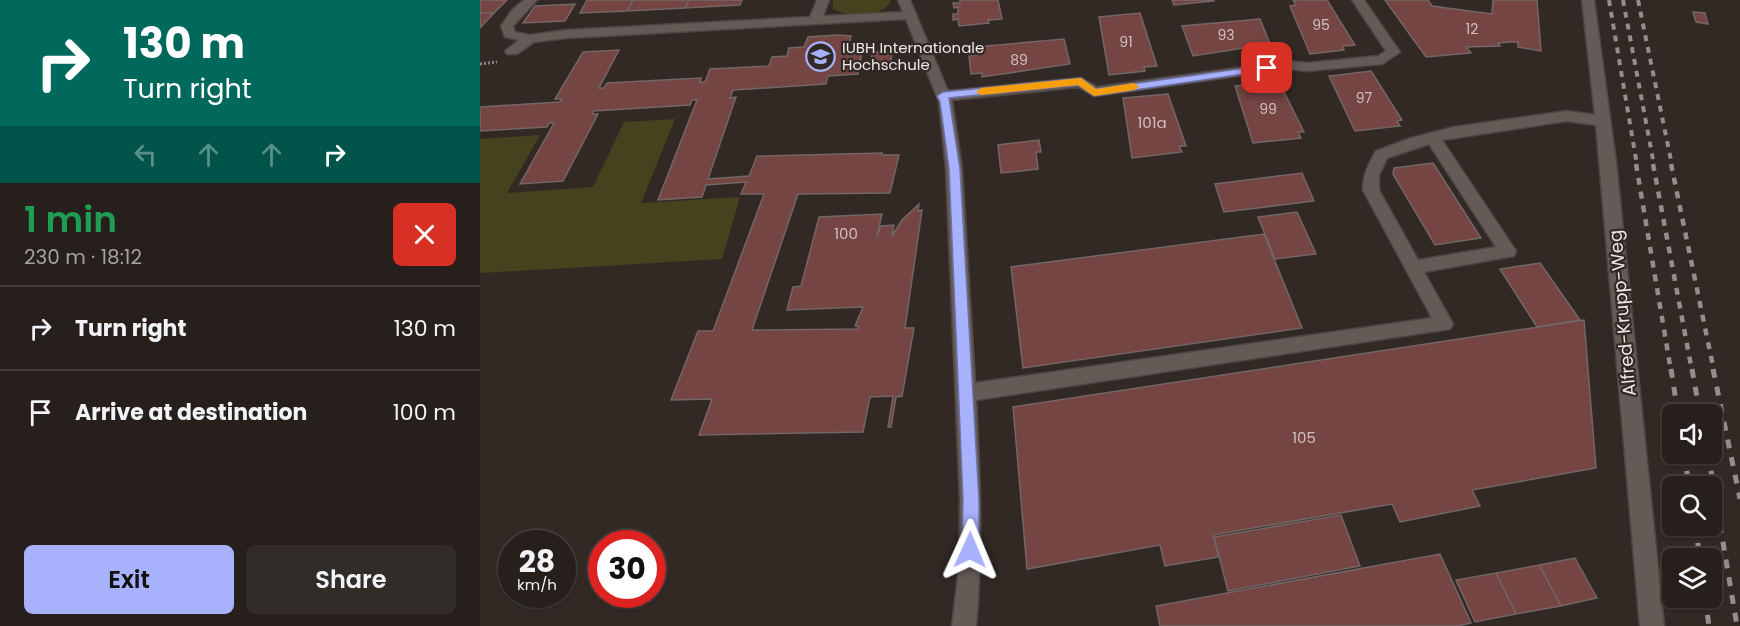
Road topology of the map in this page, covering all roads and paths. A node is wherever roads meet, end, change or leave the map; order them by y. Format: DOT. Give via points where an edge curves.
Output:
graph roads {
  1 [pos="531,0"];
  2 [pos="823,0"];
  3 [pos="1358,0"];
  4 [pos="1588,0"];
  5 [pos="907,8"];
  6 [pos="815,20"];
  7 [pos="530,39"];
  8 [pos="512,51"];
  9 [pos="943,96"];
  10 [pos="1602,121"];
  11 [pos="1433,138"];
  12 [pos="1413,267"];
  13 [pos="965,393"];
  14 [pos="964,626"];
  15 [pos="1652,626"];
  1 -- 7 [label="street" via="507,26 510,34"];
  2 -- 6 [label="street"];
  3 -- 9 [label="street" via="1393,52 1382,60 1289,65 1094,92 1081,82"];
  4 -- 10 [label="street, Alfred-Krupp-Weg"];
  5 -- 6 [label="street"];
  5 -- 9 [label="street"];
  6 -- 7 [label="street"];
  7 -- 8 [label="street"];
  9 -- 13 [label="street" via="954,169"];
  10 -- 11 [label="street" via="1567,116"];
  10 -- 15 [label="street, Alfred-Krupp-Weg"];
  11 -- 12 [label="street" via="1381,155 1371,175 1371,190"];
  11 -- 12 [label="street" via="1508,251"];
  12 -- 13 [label="street" via="1444,324"];
  13 -- 14 [label="street" via="971,500"];
}
